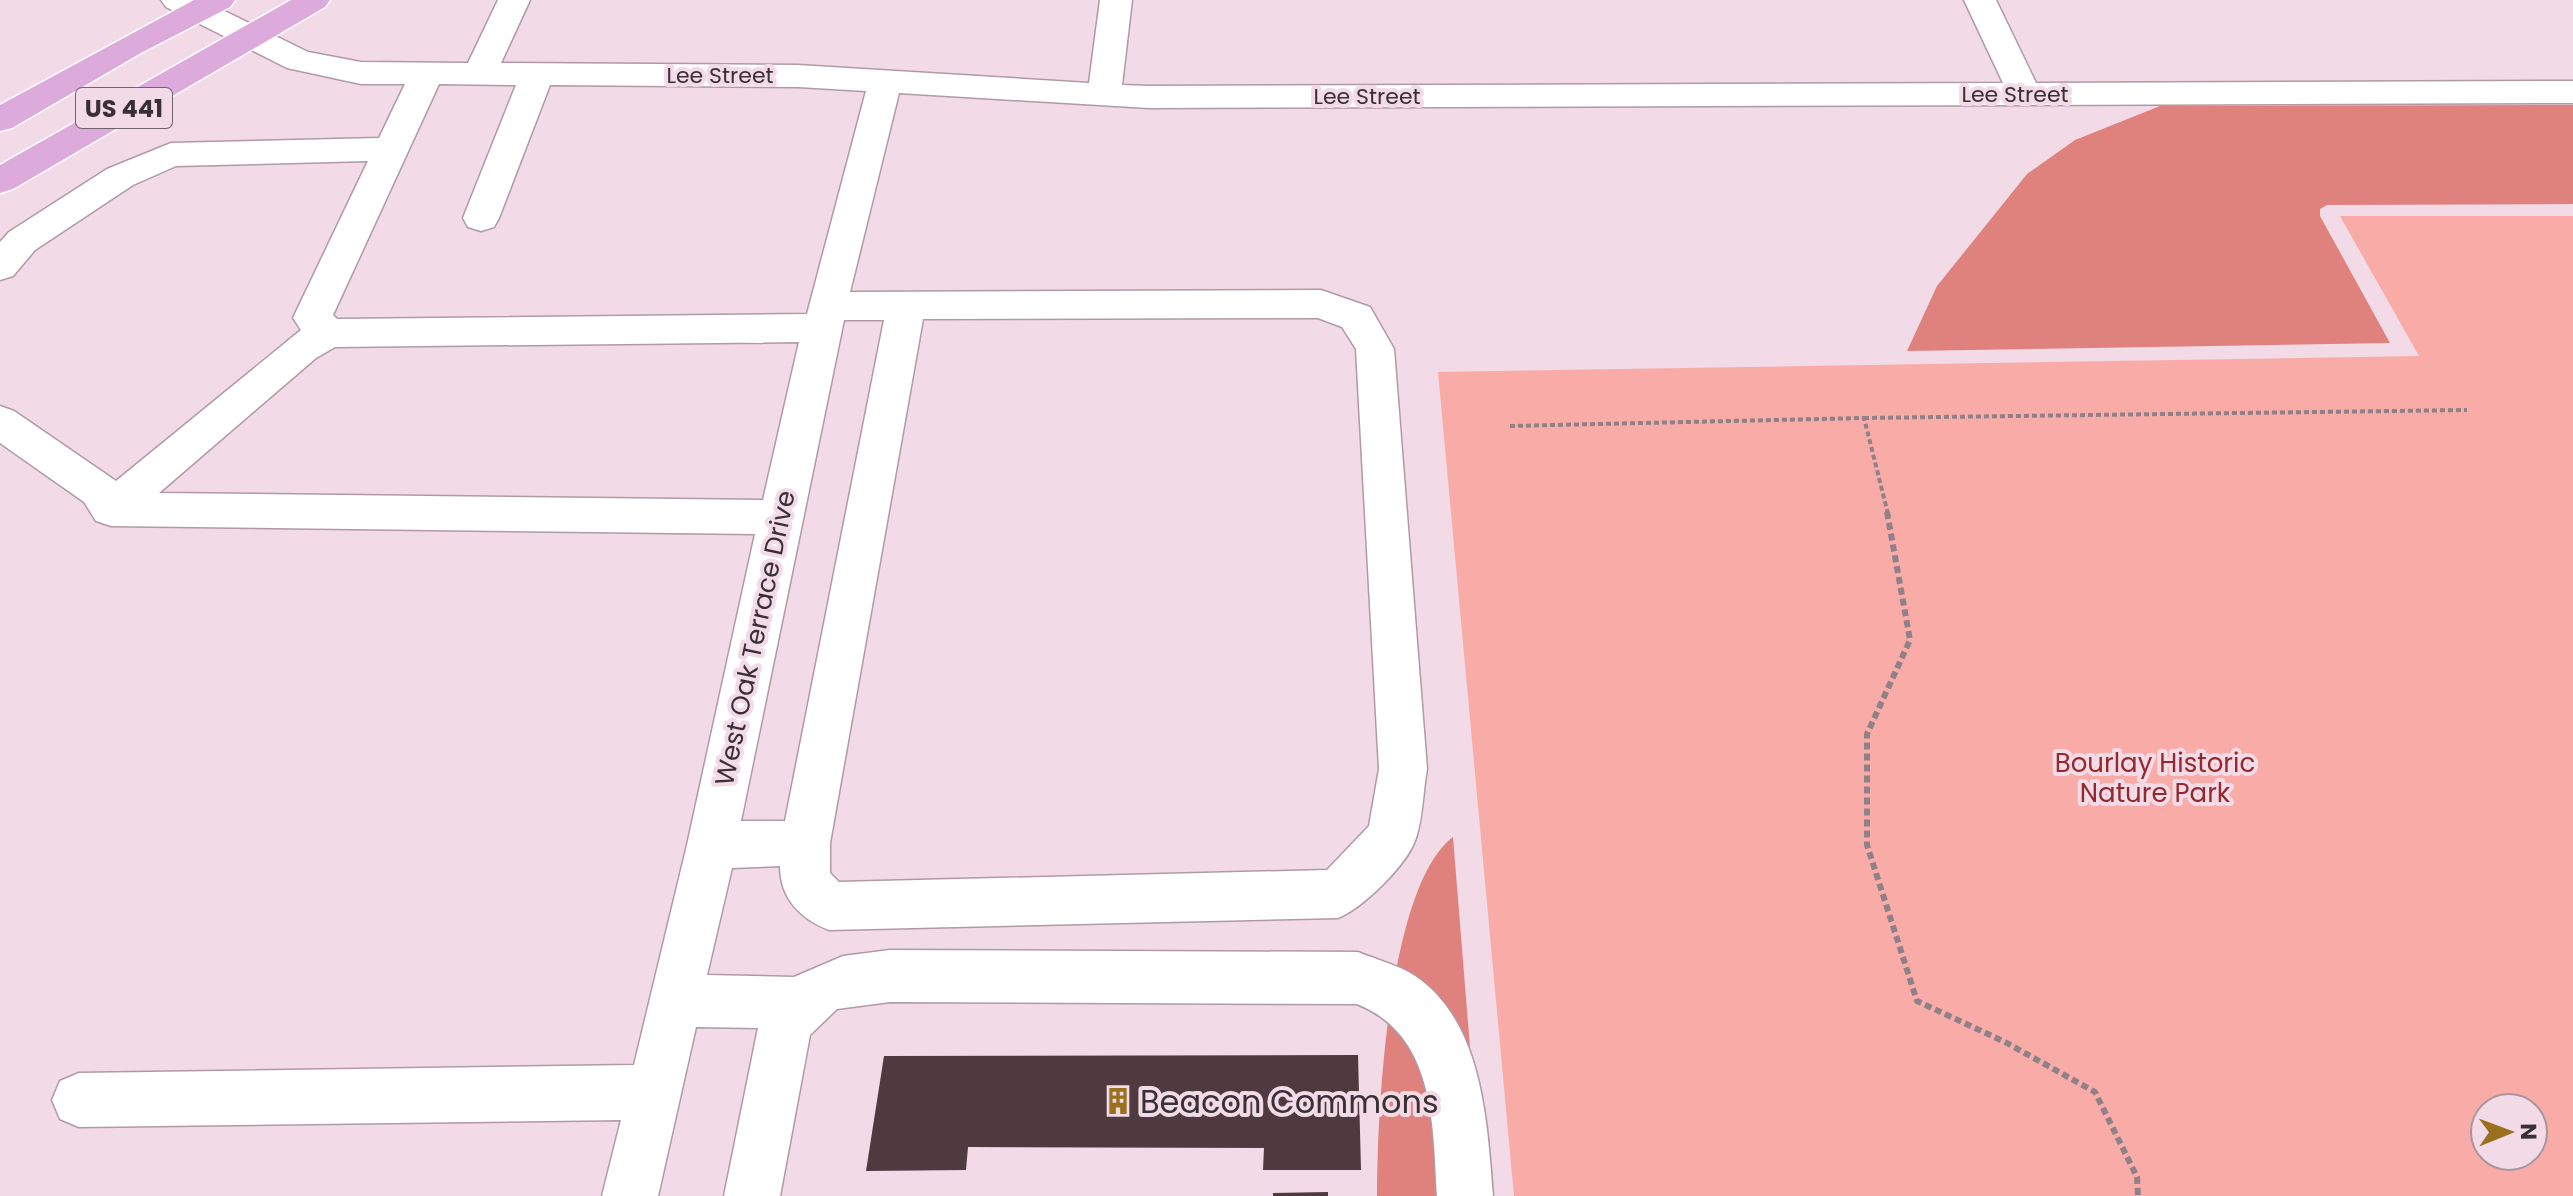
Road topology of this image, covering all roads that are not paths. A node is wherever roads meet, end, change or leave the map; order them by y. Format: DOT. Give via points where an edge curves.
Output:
graph roads {
  1 [pos="314,0"];
  2 [pos="514,0"];
  3 [pos="1116,0"];
  4 [pos="1980,0"];
  5 [pos="198,4"];
  6 [pos="249,36"];
  7 [pos="427,73"];
  8 [pos="480,73"];
  9 [pos="537,74"];
  10 [pos="885,82"];
  11 [pos="2573,92"];
  12 [pos="2025,94"];
  13 [pos="1104,95"];
  14 [pos="0,120"];
  15 [pos="391,149"];
  16 [pos="0,181"];
  17 [pos="481,218"];
  18 [pos="0,267"];
  19 [pos="906,306"];
  20 [pos="825,317"];
  21 [pos="328,333"];
  22 [pos="0,422"];
  23 [pos="111,509"];
  24 [pos="780,517"];
  25 [pos="805,843"];
  26 [pos="712,845"];
  27 [pos="675,1001"];
  28 [pos="798,1003"];
  29 [pos="654,1092"];
  30 [pos="79,1100"];
  31 [pos="630,1196"];
  32 [pos="752,1196"];
  33 [pos="1465,1196"];
  1 -- 6 [label="main road, US 441"];
  2 -- 8 [label="street"];
  3 -- 13 [label="street"];
  4 -- 12 [label="street"];
  5 -- 6 [label="street, Lee Street"];
  5 -- 14 [label="main road, US 441"];
  6 -- 7 [label="street, Lee Street" via="299,61 361,73"];
  6 -- 16 [label="main road, US 441"];
  7 -- 8 [label="street, Lee Street"];
  7 -- 15 [label="street"];
  8 -- 9 [label="street, Lee Street"];
  9 -- 10 [label="street, Lee Street"];
  9 -- 17 [label="street"];
  10 -- 13 [label="street, Lee Street"];
  10 -- 20 [label="street, West Oak Terrace Drive"];
  11 -- 12 [label="street, Lee Street"];
  12 -- 13 [label="street, Lee Street"];
  15 -- 18 [label="street" via="171,155 131,171 22,241"];
  15 -- 21 [label="street" via="312,318"];
  19 -- 20 [label="street"];
  19 -- 25 [label="street"];
  19 -- 25 [label="street" via="1321,304 1356,317 1375,349 1403,769 1392,837 1338,894 829,906 805,883"];
  20 -- 21 [label="street"];
  20 -- 24 [label="street, West Oak Terrace Drive"];
  21 -- 23 [label="street" via="302,348"];
  22 -- 23 [label="street" via="99,490"];
  23 -- 24 [label="street"];
  24 -- 26 [label="street, West Oak Terrace Drive"];
  25 -- 26 [label="street"];
  26 -- 27 [label="street, West Oak Terrace Drive"];
  27 -- 28 [label="street"];
  27 -- 29 [label="street, West Oak Terrace Drive"];
  28 -- 32 [label="street" via="785,1025"];
  28 -- 33 [label="street" via="847,979 890,976 1358,978 1398,994 1430,1025 1449,1072"];
  29 -- 30 [label="street"];
  29 -- 31 [label="street, West Oak Terrace Drive"];
}
